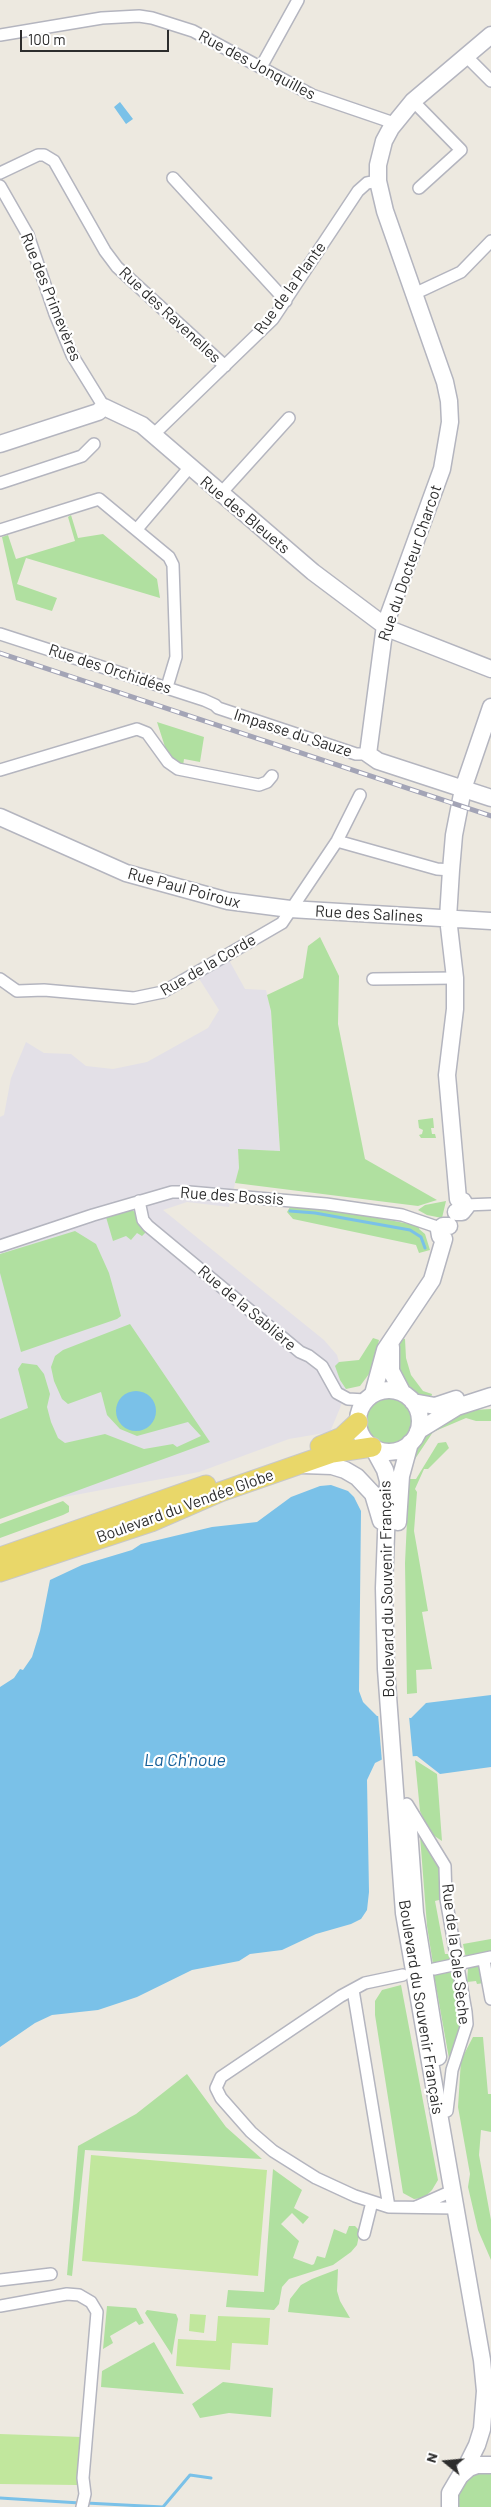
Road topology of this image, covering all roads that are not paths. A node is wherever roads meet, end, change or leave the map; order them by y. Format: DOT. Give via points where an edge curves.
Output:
graph roads {
  1 [pos="298,0"];
  2 [pos="0,35"];
  3 [pos="491,35"];
  4 [pos="466,56"];
  5 [pos="261,67"];
  6 [pos="491,81"];
  7 [pos="414,101"];
  8 [pos="394,123"];
  9 [pos="0,173"];
  10 [pos="172,178"];
  11 [pos="378,181"];
  12 [pos="0,186"];
  13 [pos="419,188"];
  14 [pos="491,241"];
  15 [pos="414,294"];
  16 [pos="286,301"];
  17 [pos="225,366"];
  18 [pos="104,407"];
  19 [pos="289,418"];
  20 [pos="153,434"];
  21 [pos="0,444"];
  22 [pos="94,444"];
  23 [pos="189,468"];
  24 [pos="0,483"];
  25 [pos="222,492"];
  26 [pos="137,529"];
  27 [pos="0,530"];
  28 [pos="385,626"];
  29 [pos="0,634"];
  30 [pos="491,669"];
  31 [pos="167,688"];
  32 [pos="491,707"];
  33 [pos="218,708"];
  34 [pos="368,754"];
  35 [pos="0,770"];
  36 [pos="272,776"];
  37 [pos="463,789"];
  38 [pos="360,795"];
  39 [pos="491,798"];
  40 [pos="0,817"];
  41 [pos="336,841"];
  42 [pos="451,870"];
  43 [pos="290,909"];
  44 [pos="448,918"];
  45 [pos="491,921"];
  46 [pos="455,978"];
  47 [pos="0,979"];
  48 [pos="373,979"];
  49 [pos="138,1201"];
  50 [pos="491,1204"];
  51 [pos="452,1218"];
  52 [pos="0,1246"];
  53 [pos="392,1338"];
  54 [pos="490,1395"];
  55 [pos="369,1397"];
  56 [pos="408,1397"];
  57 [pos="358,1422"];
  58 [pos="414,1437"];
  59 [pos="373,1447"];
  60 [pos="297,1466"];
  61 [pos="385,1549"];
  62 [pos="0,1557"];
  63 [pos="0,1572"];
  64 [pos="393,1699"];
  65 [pos="399,1772"];
  66 [pos="407,1804"];
  67 [pos="488,1959"];
  68 [pos="458,1965"];
  69 [pos="434,1969"];
  70 [pos="403,1975"];
  71 [pos="353,1990"];
  72 [pos="491,1999"];
  73 [pos="447,2111"];
  74 [pos="452,2191"];
  75 [pos="372,2202"];
  76 [pos="390,2207"];
  77 [pos="415,2208"];
  78 [pos="455,2208"];
  79 [pos="364,2234"];
  80 [pos="51,2274"];
  81 [pos="0,2280"];
  82 [pos="0,2306"];
  83 [pos="489,2334"];
  84 [pos="491,2348"];
  85 [pos="491,2465"];
  86 [pos="464,2471"];
  87 [pos="81,2507"];
  88 [pos="450,2507"];
  1 -- 5 [label="street"];
  2 -- 5 [label="street, Rue des Jonquilles" via="102,18 139,16 193,31"];
  3 -- 4 [label="street, Rue du Docteur Charcot"];
  4 -- 6 [label="street"];
  4 -- 7 [label="street, Rue du Docteur Charcot"];
  5 -- 8 [label="street, Rue des Jonquilles" via="312,95"];
  7 -- 8 [label="street, Rue du Docteur Charcot"];
  7 -- 13 [label="street" via="461,150"];
  8 -- 11 [label="street, Rue du Docteur Charcot" via="380,152"];
  9 -- 17 [label="street, Rue des Ravenelles" via="38,155 54,161 117,267"];
  10 -- 16 [label="street"];
  11 -- 15 [label="street, Rue du Docteur Charcot" via="384,211"];
  11 -- 16 [label="street, Rue de la Plante" via="358,191"];
  12 -- 18 [label="street, Rue des Primevères" via="28,235 72,355"];
  14 -- 15 [label="street" via="461,272"];
  15 -- 28 [label="street, Rue du Docteur Charcot" via="445,382 450,422 442,469"];
  16 -- 17 [label="street, Rue de la Plante" via="255,338"];
  17 -- 20 [label="street, Rue de la Plante"];
  18 -- 20 [label="street, Rue des Bleuets" via="142,425"];
  18 -- 21 [label="street" via="98,412"];
  19 -- 25 [label="street"];
  20 -- 23 [label="street, Rue des Bleuets"];
  22 -- 24 [label="street" via="82,456"];
  23 -- 25 [label="street, Rue des Bleuets"];
  23 -- 26 [label="street"];
  25 -- 28 [label="street, Rue des Bleuets" via="313,572"];
  26 -- 27 [label="street" via="99,498"];
  26 -- 31 [label="street" via="169,557 173,565 176,657"];
  28 -- 30 [label="street, Rue des Bleuets"];
  28 -- 34 [label="street, Rue du Docteur Charcot"];
  29 -- 31 [label="street, Rue des Orchidées"];
  31 -- 33 [label="street, Rue des Orchidées"];
  32 -- 37 [label="street"];
  33 -- 34 [label="street, Impasse du Sauze" via="356,754"];
  34 -- 37 [label="street"];
  35 -- 36 [label="street" via="137,728 147,733 168,762 178,769 258,785"];
  37 -- 39 [label="street"];
  37 -- 42 [label="street"];
  38 -- 41 [label="street, Rue de la Corde"];
  40 -- 43 [label="street, Rue Paul Poiroux" via="143,880 228,901"];
  41 -- 42 [label="street"];
  41 -- 43 [label="street, Rue de la Corde"];
  42 -- 44 [label="street"];
  43 -- 44 [label="street, Rue des Salines"];
  43 -- 47 [label="street, Rue de la Corde" via="282,922 176,986 151,996 134,998 44,990 17,991"];
  44 -- 45 [label="street, Rue des Salines"];
  44 -- 46 [label="street"];
  46 -- 48 [label="street"];
  46 -- 51 [label="street" via="455,1009 447,1076"];
  49 -- 51 [label="street, Rue des Bossis" via="167,1193 189,1192 276,1198 402,1215"];
  49 -- 52 [label="street, Rue des Bossis"];
  49 -- 55 [label="street, Rue de la Sablière" via="148,1226 324,1369 337,1393 348,1399"];
  50 -- 51 [label="street"];
  51 -- 53 [label="street" via="432,1280"];
  53 -- 55 [label="street"];
  53 -- 56 [label="street" via="391,1371"];
  54 -- 56 [label="street" via="439,1405"];
  54 -- 58 [label="street" via="457,1408"];
  55 -- 56 [label="street" via="387,1390"];
  55 -- 57 [label="street" via="361,1407"];
  56 -- 58 [label="street" via="419,1416"];
  57 -- 59 [label="street" via="362,1436"];
  57 -- 62 [label="main road, Boulevard du Vendée Globe" via="332,1442"];
  58 -- 59 [label="street" via="396,1451 381,1451"];
  58 -- 64 [label="street, Boulevard du Souvenir Français" via="401,1476"];
  59 -- 60 [label="main road, Boulevard du Vendée Globe" via="342,1450"];
  59 -- 61 [label="street, Boulevard du Souvenir Français" via="388,1481"];
  60 -- 61 [label="street" via="338,1468 351,1472 363,1482 379,1507 381,1539"];
  60 -- 63 [label="main road, Boulevard du Vendée Globe" via="211,1496 151,1522"];
  61 -- 64 [label="street, Boulevard du Souvenir Français"];
  64 -- 65 [label="street, Boulevard du Souvenir Français"];
  65 -- 66 [label="street, Boulevard du Souvenir Français"];
  65 -- 74 [label="street, Boulevard du Souvenir Français" via="408,1946"];
  66 -- 68 [label="street, Rue de la Cale Sèche" via="445,1866 446,1899"];
  66 -- 73 [label="street, Boulevard du Souvenir Français" via="418,1936"];
  67 -- 68 [label="street"];
  67 -- 72 [label="street" via="486,1977"];
  68 -- 69 [label="street"];
  68 -- 73 [label="street, Rue de la Cale Sèche" via="467,2024 452,2070"];
  70 -- 71 [label="street" via="380,1978"];
  71 -- 75 [label="street" via="221,2077 216,2088 234,2115 273,2151 316,2178"];
  71 -- 76 [label="street"];
  73 -- 83 [label="street, Boulevard du Souvenir Français"];
  74 -- 77 [label="street"];
  74 -- 78 [label="street, Boulevard du Souvenir Français"];
  75 -- 76 [label="street"];
  75 -- 79 [label="street"];
  76 -- 77 [label="street"];
  77 -- 78 [label="street"];
  78 -- 86 [label="street, Boulevard du Souvenir Français" via="485,2391 481,2433"];
  80 -- 81 [label="street"];
  82 -- 87 [label="street" via="67,2294 79,2295 91,2302 97,2312 83,2478 85,2494"];
  83 -- 84 [label="street, Boulevard du Souvenir Français"];
  85 -- 86 [label="street" via="477,2465"];
  86 -- 88 [label="street, Boulevard du Souvenir Français" via="452,2488"];
}
